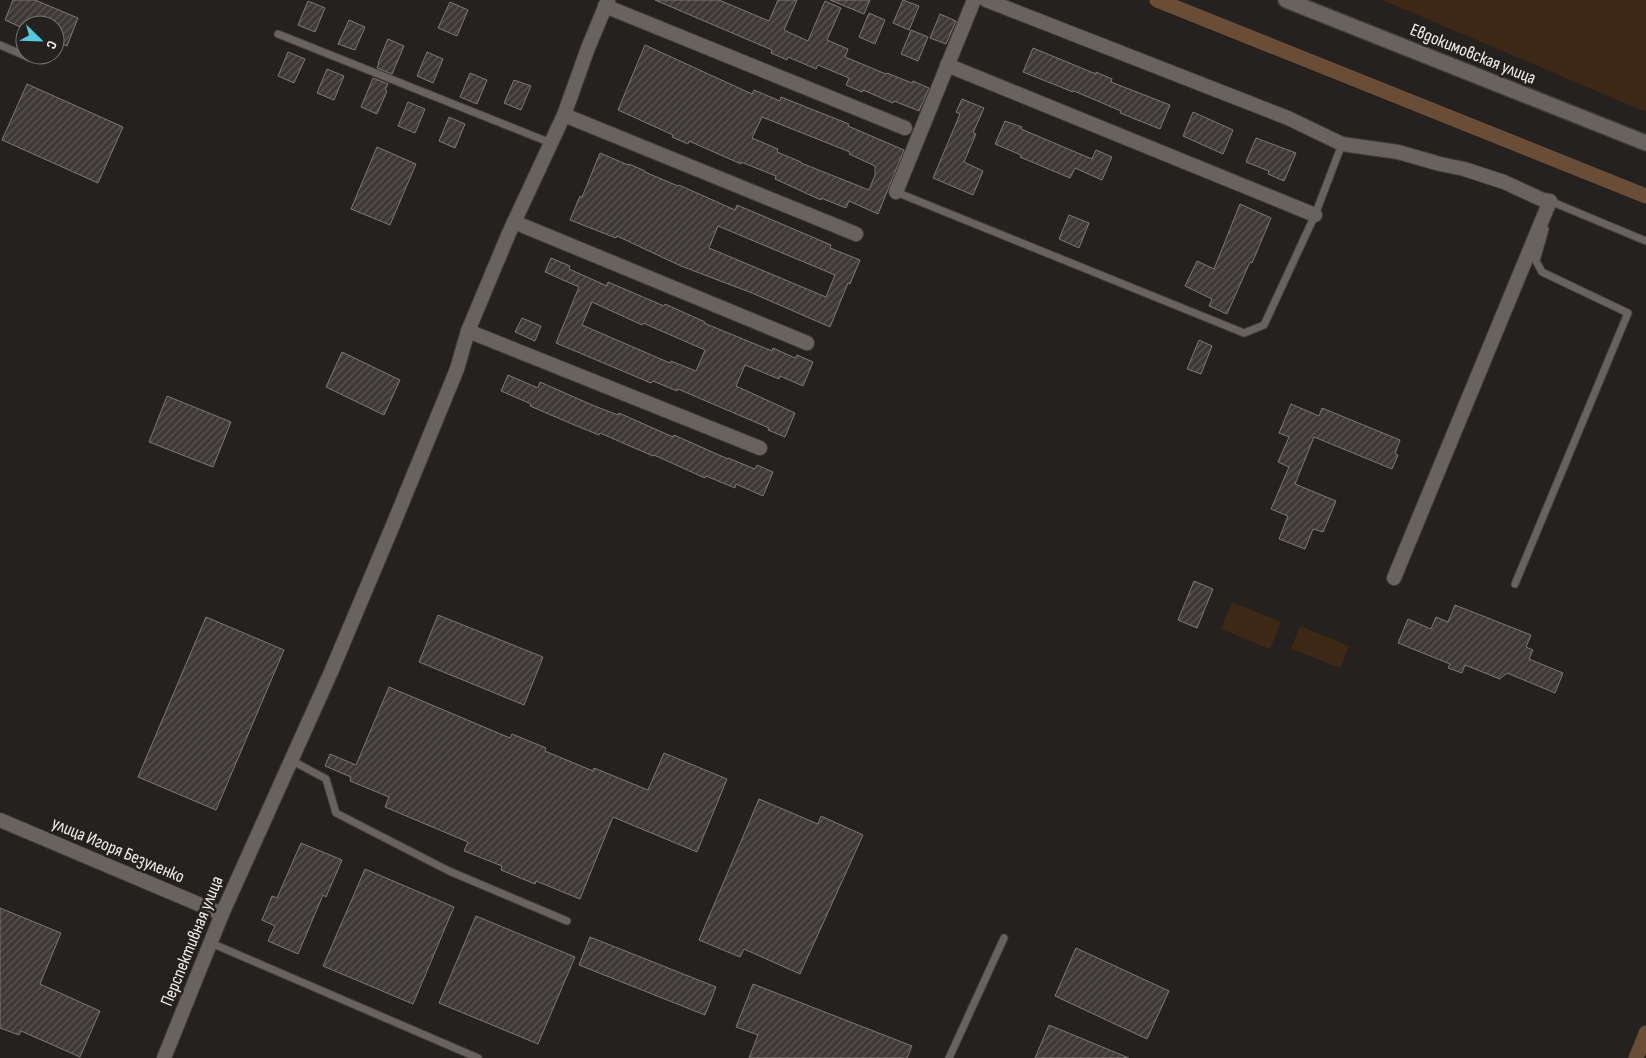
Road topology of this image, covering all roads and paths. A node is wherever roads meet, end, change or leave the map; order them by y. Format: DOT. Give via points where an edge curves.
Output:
graph roads {
  1 [pos="974,0"];
  2 [pos="986,0"];
  3 [pos="1286,0"];
  4 [pos="606,3"];
  5 [pos="1304,3"];
  6 [pos="278,34"];
  7 [pos="0,45"];
  8 [pos="15,52"];
  9 [pos="947,64"];
  10 [pos="564,115"];
  11 [pos="905,128"];
  12 [pos="551,143"];
  13 [pos="1646,143"];
  14 [pos="1342,144"];
  15 [pos="896,192"];
  16 [pos="1550,200"];
  17 [pos="1315,215"];
  18 [pos="514,222"];
  19 [pos="856,234"];
  20 [pos="1646,241"];
  21 [pos="468,331"];
  22 [pos="807,343"];
  23 [pos="760,448"];
  24 [pos="1394,578"];
  25 [pos="1514,584"];
  26 [pos="290,760"];
  27 [pos="0,820"];
  28 [pos="222,914"];
  29 [pos="567,921"];
  30 [pos="1004,938"];
  31 [pos="211,943"];
  32 [pos="164,1058"];
  33 [pos="478,1058"];
  34 [pos="949,1058"];
  1 -- 9 [label="street"];
  2 -- 14 [label="street" via="1288,118"];
  3 -- 5 [label="main road, Евдокимовская улица"];
  4 -- 10 [label="street, Перспективная улица"];
  4 -- 11 [label="street"];
  5 -- 13 [label="main road, Евдокимовская улица"];
  6 -- 12 [label="lane"];
  7 -- 8 [label="lane"];
  9 -- 15 [label="street"];
  9 -- 17 [label="street"];
  10 -- 12 [label="street, Перспективная улица"];
  10 -- 19 [label="street"];
  12 -- 18 [label="street, Перспективная улица"];
  14 -- 16 [label="street" via="1398,152 1464,168"];
  14 -- 17 [label="lane"];
  15 -- 17 [label="lane" via="1244,333 1264,325"];
  16 -- 20 [label="lane"];
  16 -- 24 [label="street"];
  16 -- 25 [label="lane" via="1536,261 1542,272 1628,313"];
  18 -- 21 [label="street, Перспективная улица"];
  18 -- 22 [label="street"];
  21 -- 23 [label="street"];
  21 -- 26 [label="street, Перспективная улица" via="457,369 405,497"];
  26 -- 28 [label="street, Перспективная улица"];
  26 -- 29 [label="lane" via="326,778 336,812 449,872"];
  27 -- 28 [label="street, улица Игоря Безуленко"];
  28 -- 31 [label="street, Перспективная улица"];
  30 -- 34 [label="lane"];
  31 -- 32 [label="street, Перспективная улица"];
  31 -- 33 [label="lane"];
}
